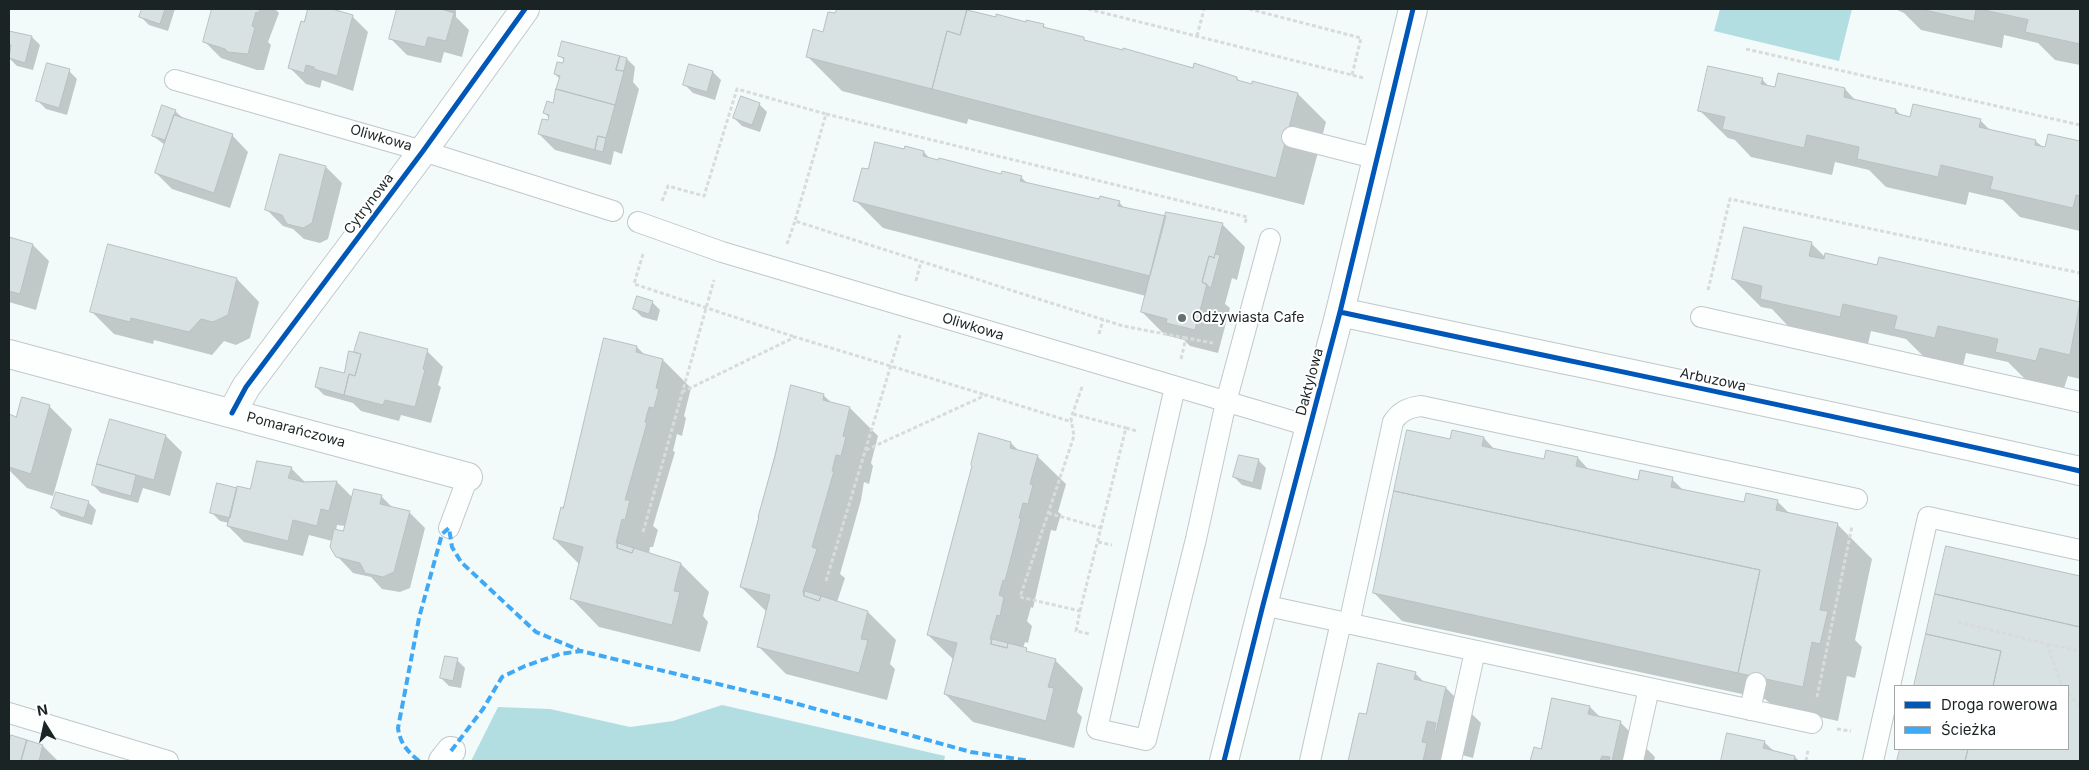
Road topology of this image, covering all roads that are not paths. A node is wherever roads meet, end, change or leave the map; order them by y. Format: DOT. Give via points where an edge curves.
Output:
graph roads {
  1 [pos="525,9"];
  2 [pos="1413,9"];
  3 [pos="175,80"];
  4 [pos="1292,137"];
  5 [pos="423,150"];
  6 [pos="1378,159"];
  7 [pos="613,211"];
  8 [pos="645,224"];
  9 [pos="1270,239"];
  10 [pos="1340,312"];
  11 [pos="1701,317"];
  12 [pos="9,354"];
  13 [pos="1175,387"];
  14 [pos="1226,402"];
  15 [pos="2080,402"];
  16 [pos="232,413"];
  17 [pos="1309,426"];
  18 [pos="2080,471"];
  19 [pos="468,477"];
  20 [pos="1857,500"];
  21 [pos="449,528"];
  22 [pos="2080,550"];
  23 [pos="1262,605"];
  24 [pos="1345,623"];
  25 [pos="1474,651"];
  26 [pos="1756,683"];
  27 [pos="1649,688"];
  28 [pos="1750,710"];
  29 [pos="9,713"];
  30 [pos="1812,723"];
  31 [pos="168,761"];
  32 [pos="1224,761"];
  33 [pos="1310,761"];
  34 [pos="1451,761"];
  35 [pos="1633,761"];
  36 [pos="1874,761"];
  1 -- 5 [label="street, Cytrynowa"];
  2 -- 6 [label="street, Daktylowa"];
  3 -- 5 [label="lane, Oliwkowa"];
  4 -- 6 [label="lane"];
  5 -- 7 [label="lane, Oliwkowa"];
  5 -- 16 [label="street, Cytrynowa" via="246,387"];
  6 -- 10 [label="street, Daktylowa"];
  8 -- 13 [label="lane, Oliwkowa" via="722,252"];
  9 -- 14 [label="lane"];
  10 -- 17 [label="street, Daktylowa"];
  10 -- 18 [label="street, Arbuzowa"];
  11 -- 15 [label="lane"];
  12 -- 16 [label="street, Pomarańczowa"];
  13 -- 14 [label="lane, Oliwkowa"];
  13 -- 14 [label="lane" via="1098,729 1146,740"];
  14 -- 17 [label="lane, Oliwkowa"];
  16 -- 19 [label="street, Pomarańczowa"];
  17 -- 23 [label="street, Daktylowa"];
  19 -- 21 [label="lane"];
  20 -- 24 [label="lane" via="1422,406 1410,408 1398,414 1393,422"];
  22 -- 36 [label="lane" via="1928,517"];
  23 -- 24 [label="lane"];
  23 -- 32 [label="street, Daktylowa"];
  24 -- 25 [label="lane"];
  24 -- 33 [label="lane"];
  25 -- 27 [label="lane"];
  25 -- 34 [label="lane"];
  26 -- 28 [label="lane"];
  27 -- 28 [label="lane"];
  27 -- 35 [label="lane"];
  28 -- 30 [label="lane"];
  29 -- 31 [label="lane"];
}
